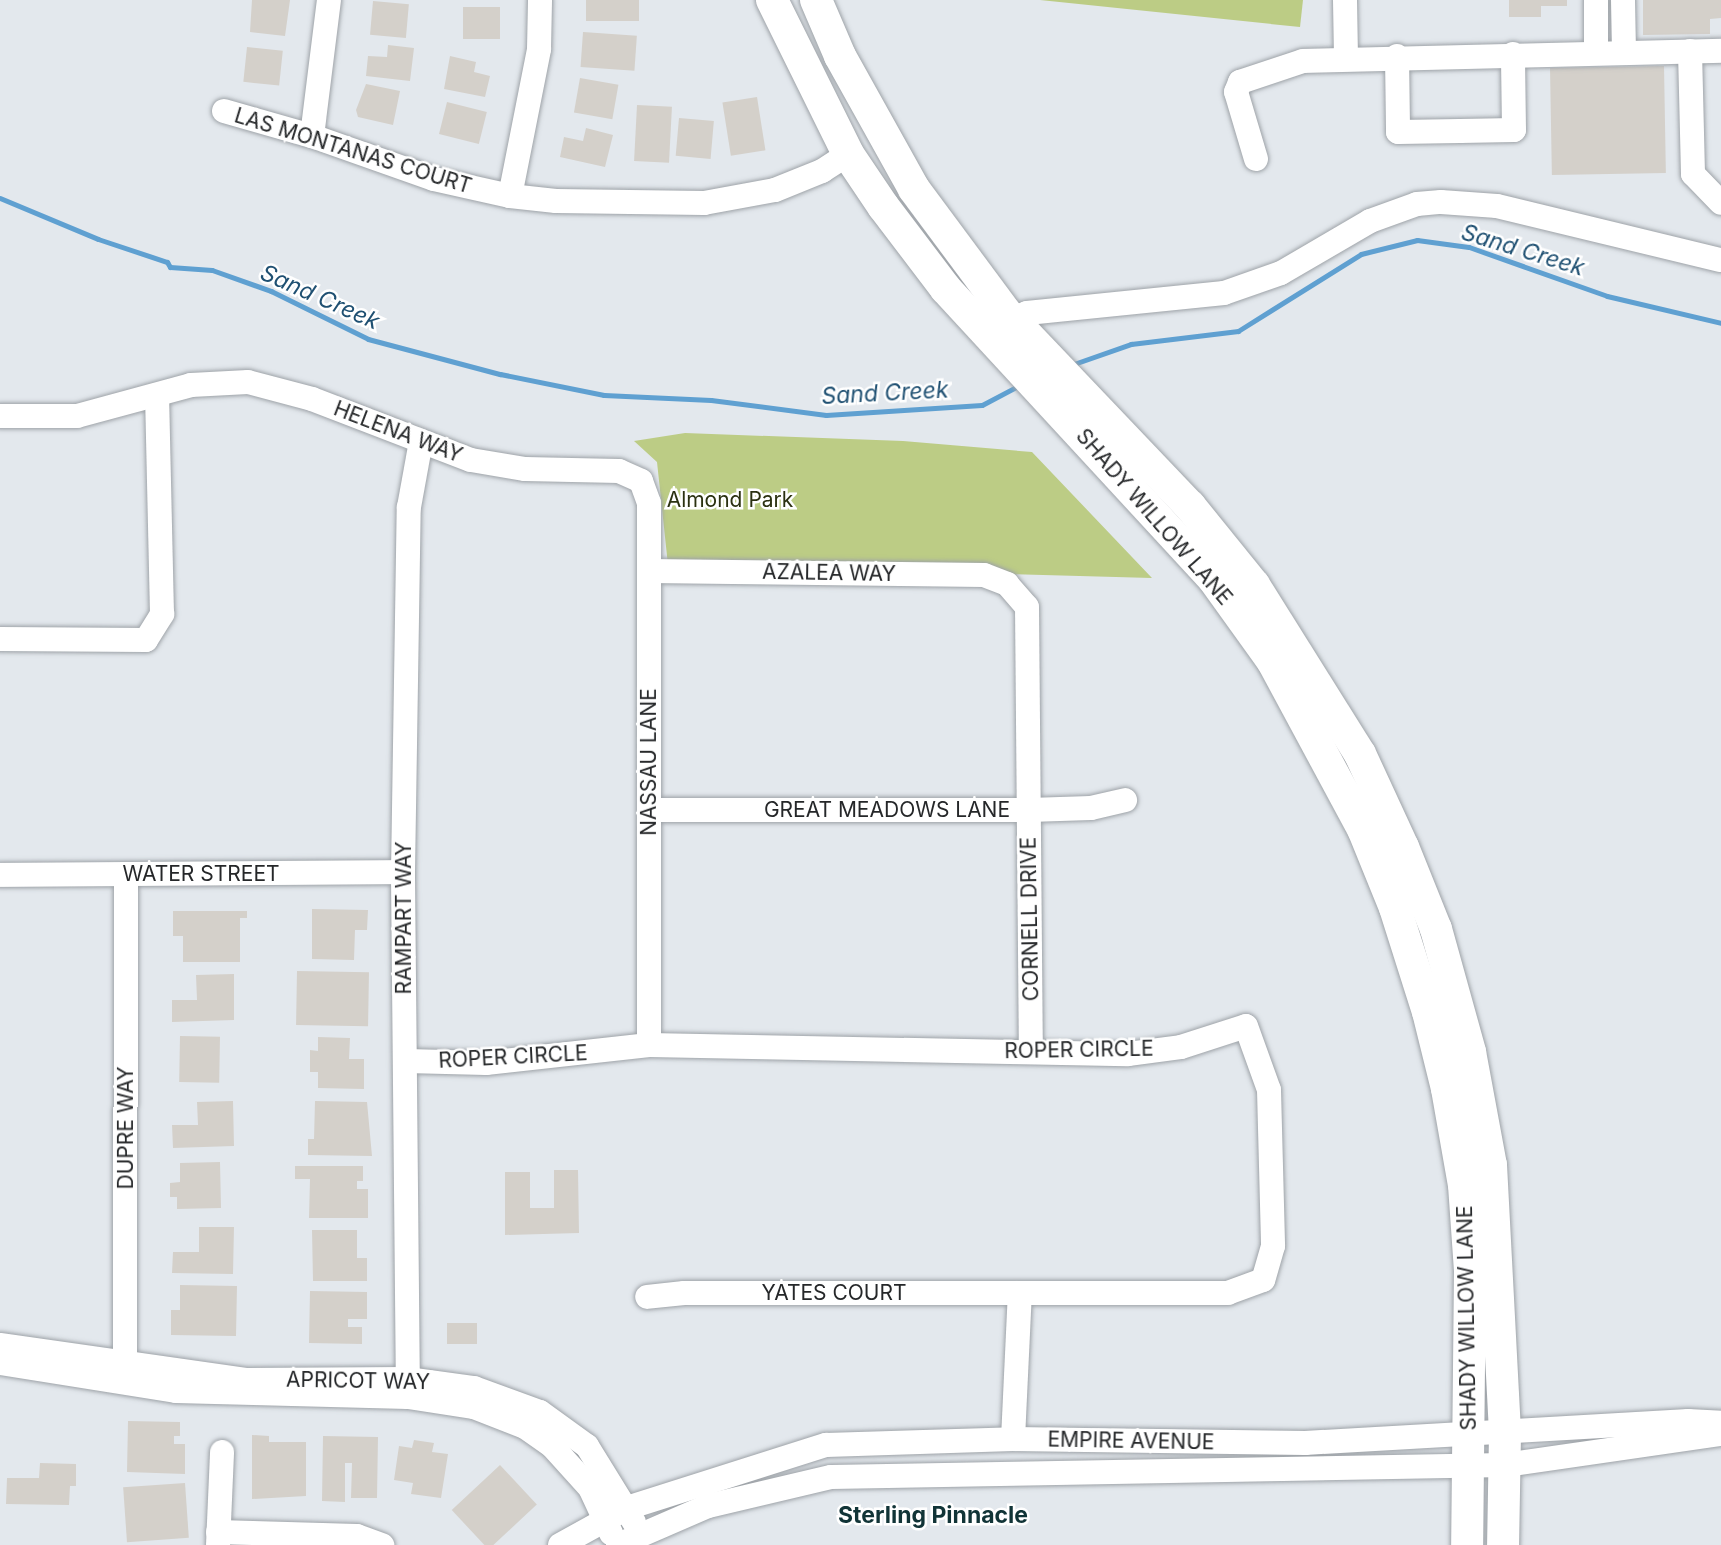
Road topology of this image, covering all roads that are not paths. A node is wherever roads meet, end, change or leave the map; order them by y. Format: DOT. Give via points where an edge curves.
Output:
graph roads {
  1 [pos="329,0"];
  2 [pos="540,0"];
  3 [pos="772,0"];
  4 [pos="816,0"];
  5 [pos="1345,0"];
  6 [pos="1596,0"];
  7 [pos="1623,0"];
  8 [pos="1690,51"];
  9 [pos="1721,51"];
  10 [pos="1624,52"];
  11 [pos="1596,53"];
  12 [pos="1513,54"];
  13 [pos="1346,56"];
  14 [pos="1397,56"];
  15 [pos="224,111"];
  16 [pos="312,136"];
  17 [pos="848,154"];
  18 [pos="1256,159"];
  19 [pos="510,197"];
  20 [pos="1721,203"];
  21 [pos="1721,260"];
  22 [pos="1014,334"];
  23 [pos="157,395"];
  24 [pos="0,416"];
  25 [pos="421,441"];
  26 [pos="640,481"];
  27 [pos="649,571"];
  28 [pos="1007,584"];
  29 [pos="0,639"];
  30 [pos="1125,800"];
  31 [pos="649,810"];
  32 [pos="1029,810"];
  33 [pos="403,872"];
  34 [pos="126,874"];
  35 [pos="0,875"];
  36 [pos="1398,876"];
  37 [pos="649,1045"];
  38 [pos="1031,1052"];
  39 [pos="406,1061"];
  40 [pos="1020,1293"];
  41 [pos="647,1297"];
  42 [pos="0,1345"];
  43 [pos="0,1363"];
  44 [pos="125,1372"];
  45 [pos="408,1388"];
  46 [pos="1721,1423"];
  47 [pos="1505,1434"];
  48 [pos="1721,1434"];
  49 [pos="1013,1440"];
  50 [pos="1469,1450"];
  51 [pos="222,1452"];
  52 [pos="1505,1465"];
  53 [pos="627,1508"];
  54 [pos="604,1518"];
  55 [pos="218,1539"];
  56 [pos="643,1540"];
  57 [pos="382,1545"];
  58 [pos="560,1545"];
  59 [pos="617,1545"];
  60 [pos="1467,1545"];
  61 [pos="1503,1545"];
  1 -- 16 [label="street"];
  2 -- 19 [label="street" via="539,49"];
  3 -- 17 [label="main road, SHADY WILLOW LANE"];
  4 -- 22 [label="main road, SHADY WILLOW LANE" via="841,56 914,189"];
  5 -- 13 [label="street"];
  6 -- 11 [label="street"];
  7 -- 10 [label="street"];
  8 -- 9 [label="street"];
  8 -- 10 [label="street"];
  8 -- 20 [label="street" via="1693,174"];
  10 -- 11 [label="street"];
  11 -- 12 [label="street"];
  12 -- 14 [label="street"];
  12 -- 14 [label="street" via="1514,130 1460,131 1398,132"];
  13 -- 14 [label="street"];
  13 -- 18 [label="street" via="1303,61 1240,82 1236,92"];
  15 -- 16 [label="street, LAS MONTANAS COURT"];
  16 -- 19 [label="street, LAS MONTANAS COURT" via="434,179"];
  17 -- 19 [label="street, LAS MONTANAS COURT" via="822,171 775,190 704,203"];
  17 -- 22 [label="main road, SHADY WILLOW LANE" via="946,289"];
  21 -- 22 [label="street" via="1508,209 1418,204 1370,221 1280,273 1224,293 1027,313"];
  22 -- 36 [label="main road, SHADY WILLOW LANE" via="1057,407 1212,577 1273,662"];
  22 -- 36 [label="main road, SHADY WILLOW LANE" via="1085,393 1190,506 1278,620 1360,754"];
  23 -- 24 [label="street, HELENA WAY" via="77,416"];
  23 -- 25 [label="street, HELENA WAY" via="191,385 247,382 312,399"];
  23 -- 29 [label="street" via="162,614 152,631 146,639"];
  25 -- 26 [label="street, HELENA WAY" via="471,460 525,468 619,471"];
  25 -- 33 [label="street, RAMPART WAY" via="409,507"];
  26 -- 27 [label="street, NASSAU LANE" via="649,503"];
  27 -- 28 [label="street, AZALEA WAY" via="984,575"];
  27 -- 31 [label="street, NASSAU LANE"];
  28 -- 32 [label="street, CORNELL DRIVE" via="1027,607"];
  30 -- 32 [label="street, GREAT MEADOWS LANE" via="1091,808"];
  31 -- 32 [label="street, GREAT MEADOWS LANE"];
  31 -- 37 [label="street, NASSAU LANE"];
  32 -- 38 [label="street, CORNELL DRIVE"];
  33 -- 34 [label="street, WATER STREET"];
  33 -- 39 [label="street, RAMPART WAY"];
  34 -- 35 [label="street, WATER STREET"];
  34 -- 44 [label="street, DUPRE WAY"];
  36 -- 47 [label="main road, SHADY WILLOW LANE" via="1436,929 1470,1052 1491,1165"];
  36 -- 50 [label="main road, SHADY WILLOW LANE" via="1447,1088 1464,1185 1470,1271"];
  37 -- 38 [label="street, ROPER CIRCLE"];
  37 -- 39 [label="street, ROPER CIRCLE" via="486,1063"];
  38 -- 40 [label="street, ROPER CIRCLE" via="1141,1052 1181,1047 1245,1026 1269,1090 1273,1246 1262,1280 1228,1293"];
  39 -- 45 [label="street, RAMPART WAY"];
  40 -- 41 [label="street, YATES COURT" via="684,1293"];
  40 -- 49 [label="street"];
  42 -- 44 [label="street, APRICOT WAY"];
  43 -- 44 [label="street, APRICOT WAY"];
  44 -- 45 [label="street, APRICOT WAY"];
  45 -- 53 [label="street, APRICOT WAY" via="474,1388 540,1412 587,1446"];
  45 -- 54 [label="street, APRICOT WAY" via="525,1427 574,1466"];
  46 -- 47 [label="street, EMPIRE AVENUE" via="1688,1420"];
  47 -- 50 [label="street, EMPIRE AVENUE"];
  47 -- 52 [label="main road, SHADY WILLOW LANE"];
  48 -- 52 [label="street, EMPIRE AVENUE"];
  49 -- 50 [label="street, EMPIRE AVENUE"];
  49 -- 53 [label="street, EMPIRE AVENUE" via="826,1444"];
  50 -- 52 [label="street, EMPIRE AVENUE"];
  50 -- 56 [label="street, EMPIRE AVENUE" via="831,1477 719,1502"];
  50 -- 60 [label="main road, SHADY WILLOW LANE"];
  51 -- 55 [label="street"];
  52 -- 61 [label="main road, SHADY WILLOW LANE"];
  53 -- 54 [label="street, EMPIRE AVENUE"];
  53 -- 56 [label="street, APRICOT WAY"];
  54 -- 58 [label="street, EMPIRE AVENUE"];
  54 -- 59 [label="street, APRICOT WAY"];
  55 -- 57 [label="street" via="358,1536"];
  56 -- 59 [label="street, EMPIRE AVENUE"];
}
